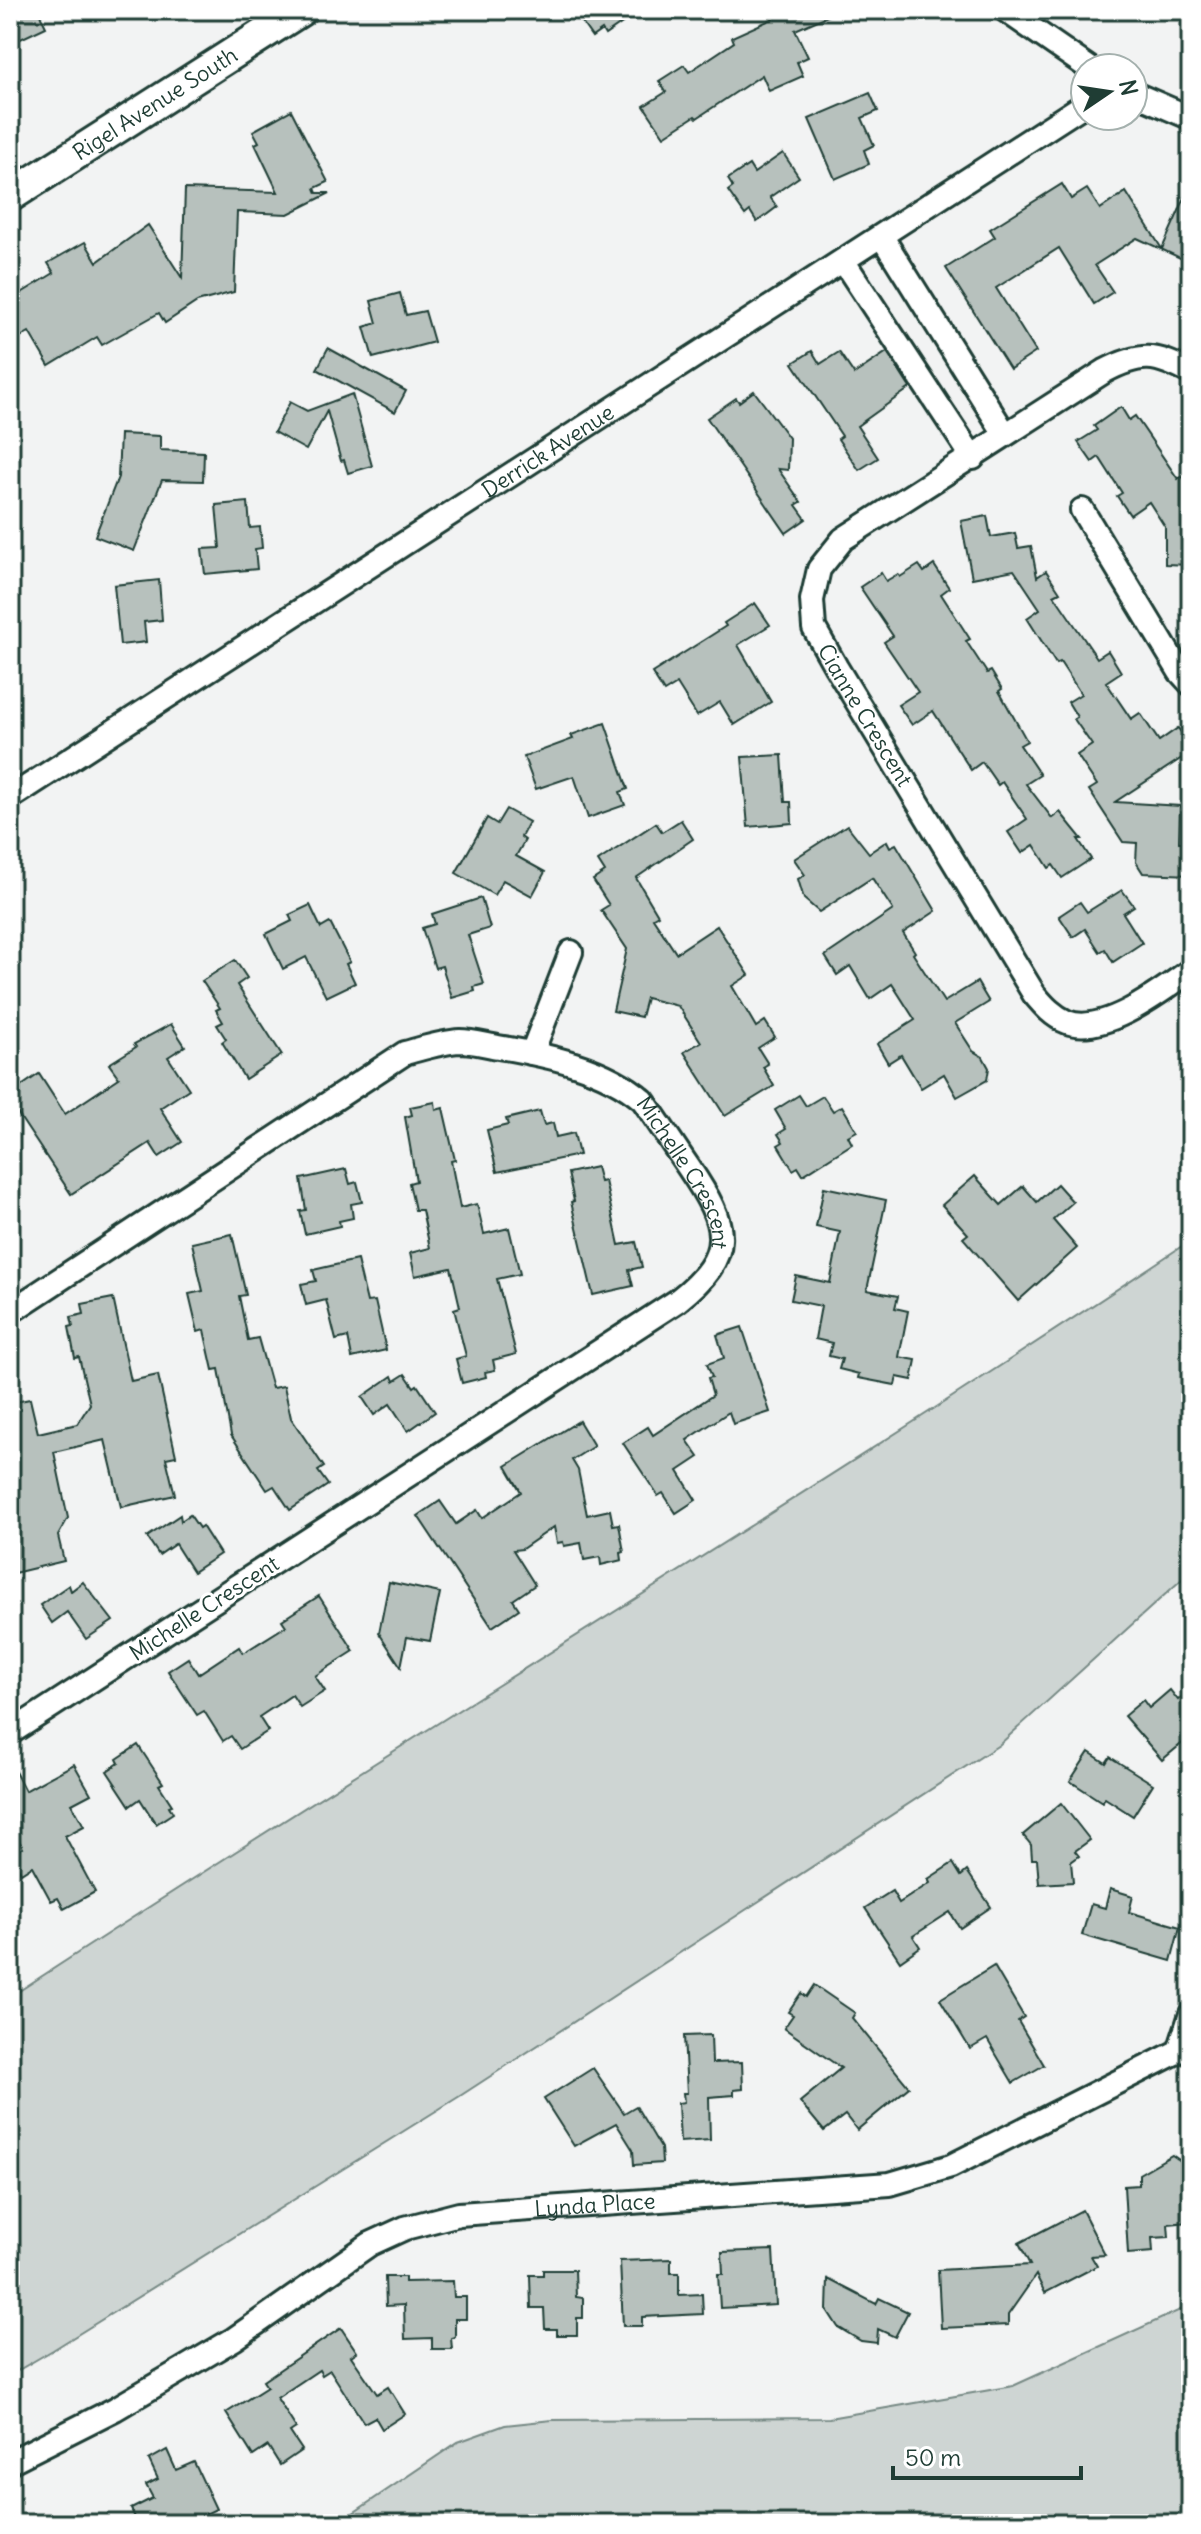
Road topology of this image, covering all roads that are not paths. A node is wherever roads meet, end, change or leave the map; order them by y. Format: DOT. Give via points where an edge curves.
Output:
graph roads {
  1 [pos="301,10"];
  2 [pos="1005,10"];
  3 [pos="1069,54"];
  4 [pos="1149,100"];
  5 [pos="1069,114"];
  6 [pos="1191,118"];
  7 [pos="10,196"];
  8 [pos="882,237"];
  9 [pos="844,262"];
  10 [pos="1191,373"];
  11 [pos="1005,434"];
  12 [pos="973,458"];
  13 [pos="1082,510"];
  14 [pos="1191,684"];
  15 [pos="10,798"];
  16 [pos="571,952"];
  17 [pos="1191,970"];
  18 [pos="532,1053"];
  19 [pos="10,1312"];
  20 [pos="10,1733"];
  21 [pos="1191,2014"];
  22 [pos="1185,2055"];
  23 [pos="10,2462"];
  1 -- 7 [label="main road, Rigel Avenue South"];
  2 -- 3 [label="street"];
  4 -- 6 [label="street"];
  5 -- 8 [label="street, Derrick Avenue"];
  8 -- 9 [label="street, Derrick Avenue"];
  8 -- 11 [label="street"];
  9 -- 12 [label="street"];
  9 -- 15 [label="street, Derrick Avenue"];
  10 -- 11 [label="street, Cianne Crescent" via="1148,356 1125,360"];
  11 -- 12 [label="street, Cianne Crescent"];
  12 -- 17 [label="street, Cianne Crescent" via="843,539 819,569 812,600 814,628 1049,1012 1070,1023 1094,1024 1159,993"];
  13 -- 14 [label="street"];
  16 -- 18 [label="street"];
  18 -- 19 [label="street, Michelle Crescent" via="464,1041 405,1053"];
  18 -- 20 [label="street, Michelle Crescent" via="615,1080 643,1100 719,1219 719,1252 699,1284"];
  21 -- 22 [label="street, Lynda Place"];
  22 -- 23 [label="street, Lynda Place" via="951,2166 890,2184 459,2214 405,2228 370,2244 234,2339 115,2409"];
}
